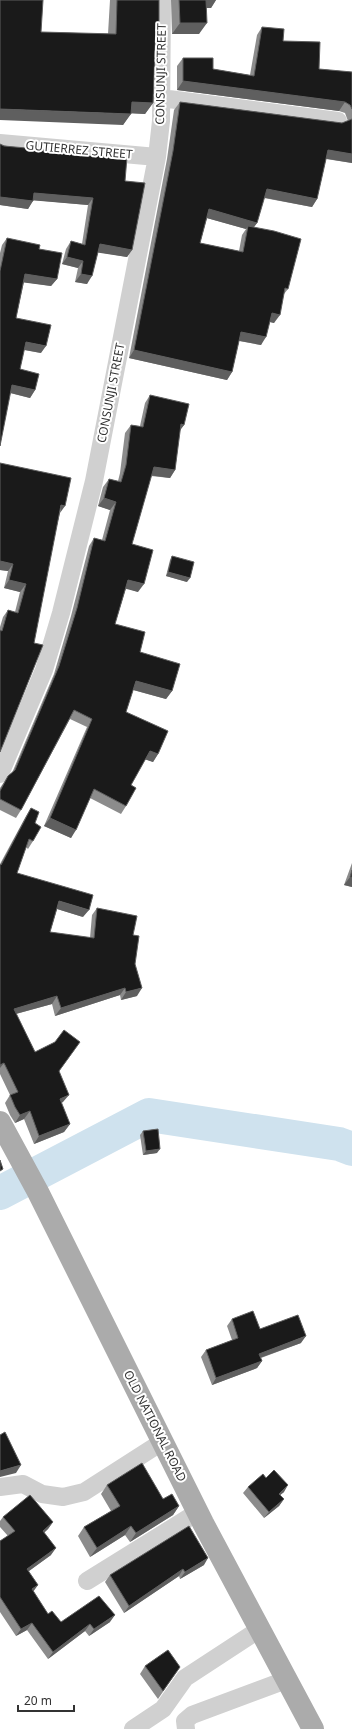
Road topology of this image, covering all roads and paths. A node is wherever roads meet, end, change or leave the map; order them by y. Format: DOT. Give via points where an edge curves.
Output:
graph roads {
  1 [pos="162,0"];
  2 [pos="161,98"];
  3 [pos="338,121"];
  4 [pos="0,143"];
  5 [pos="157,158"];
  6 [pos="0,774"];
  7 [pos="0,1122"];
  8 [pos="162,1442"];
  9 [pos="0,1487"];
  10 [pos="198,1512"];
  11 [pos="87,1581"];
  12 [pos="260,1629"];
  13 [pos="286,1680"];
  14 [pos="133,1729"];
  15 [pos="186,1729"];
  16 [pos="313,1729"];
  1 -- 2 [label="street, CONSUNJI STREET"];
  2 -- 3 [label="street"];
  2 -- 5 [label="street, CONSUNJI STREET"];
  4 -- 5 [label="street, GUTIERREZ STREET"];
  5 -- 6 [label="street, CONSUNJI STREET" via="94,481 61,613 44,670"];
  7 -- 8 [label="main road, OLD NATIONAL ROAD" via="38,1192"];
  8 -- 9 [label="street" via="84,1492 63,1497 42,1494 23,1484"];
  8 -- 10 [label="main road, OLD NATIONAL ROAD"];
  10 -- 11 [label="street"];
  10 -- 12 [label="main road, OLD NATIONAL ROAD"];
  12 -- 13 [label="main road, OLD NATIONAL ROAD"];
  12 -- 14 [label="street" via="185,1678 163,1709"];
  13 -- 15 [label="street" via="192,1715 185,1721"];
  13 -- 16 [label="main road, OLD NATIONAL ROAD"];
}
